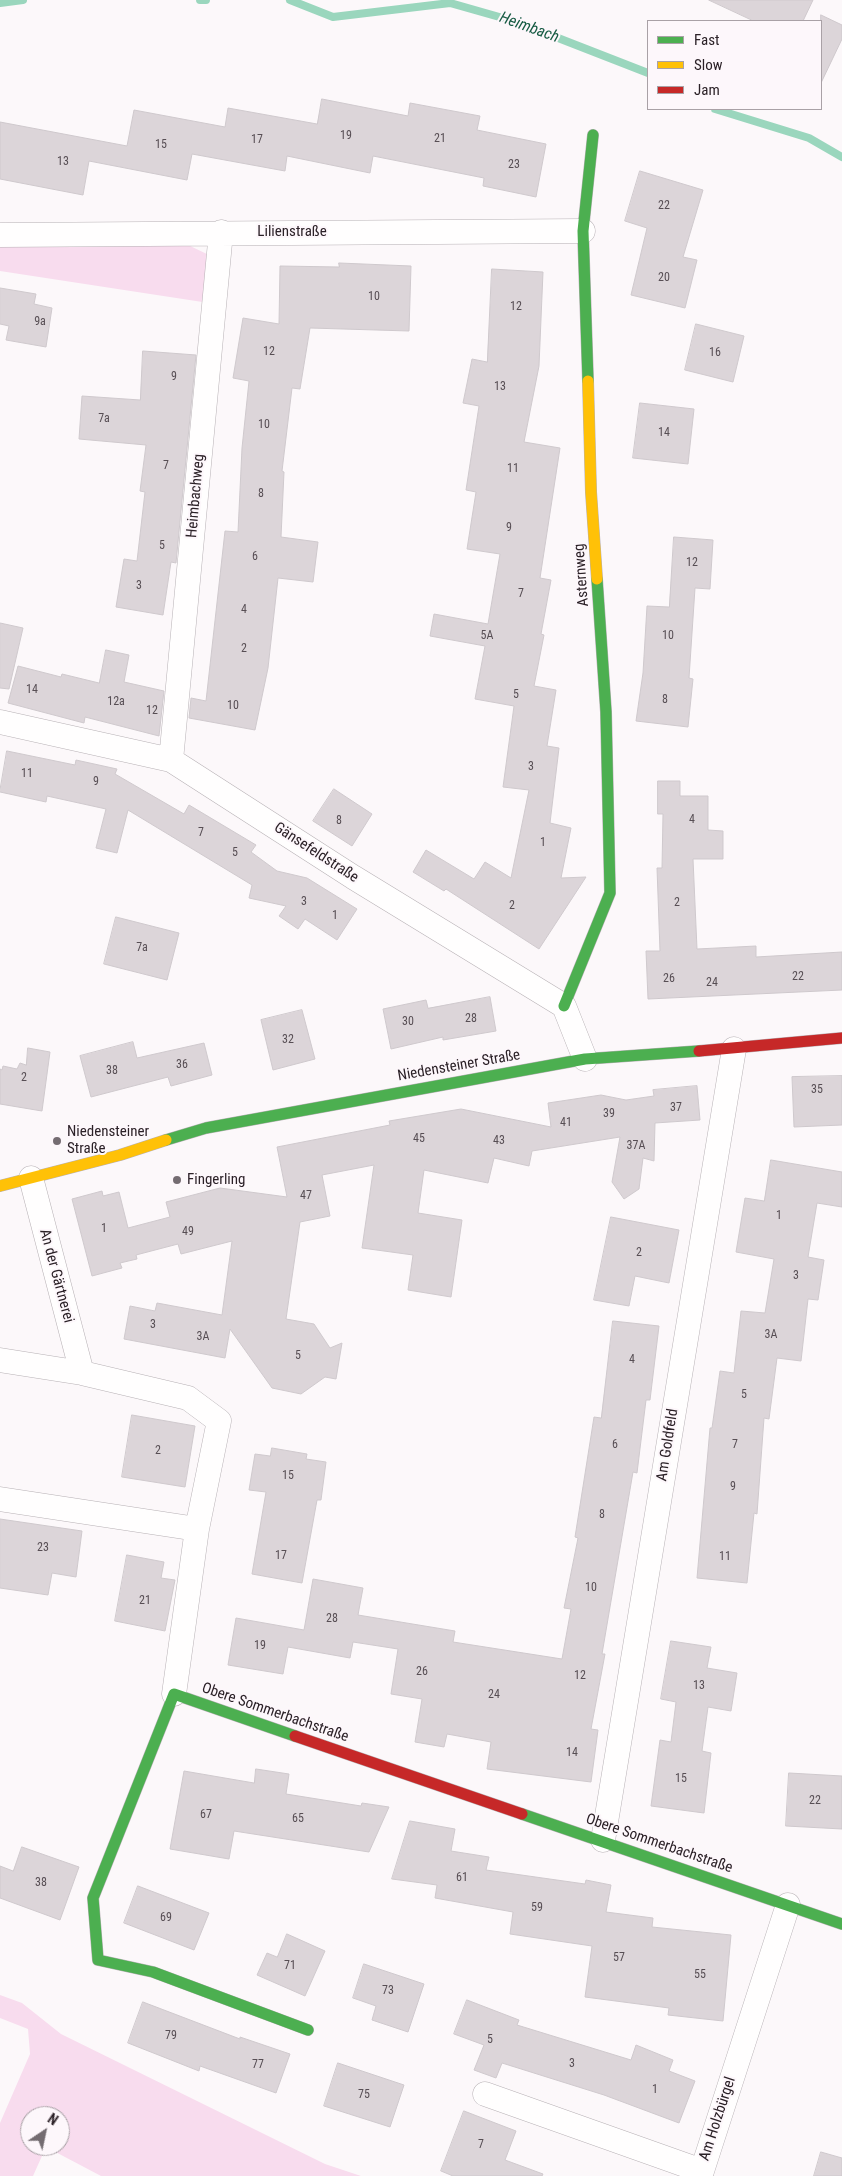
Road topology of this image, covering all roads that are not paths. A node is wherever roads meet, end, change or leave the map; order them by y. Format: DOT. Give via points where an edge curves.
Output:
graph roads {
  1 [pos="593,135"];
  2 [pos="583,231"];
  3 [pos="221,232"];
  4 [pos="0,235"];
  5 [pos="0,722"];
  6 [pos="171,760"];
  7 [pos="564,1006"];
  8 [pos="842,1038"];
  9 [pos="734,1049"];
  10 [pos="585,1059"];
  11 [pos="31,1178"];
  12 [pos="0,1186"];
  13 [pos="0,1360"];
  14 [pos="82,1373"];
  15 [pos="0,1499"];
  16 [pos="197,1529"];
  17 [pos="174,1694"];
  18 [pos="603,1840"];
  19 [pos="788,1905"];
  20 [pos="842,1924"];
  21 [pos="308,2030"];
  22 [pos="485,2094"];
  1 -- 2 [label="street, Asternweg"];
  2 -- 3 [label="street, Lilienstraße"];
  2 -- 7 [label="street, Asternweg" via="591,492 606,712 610,893"];
  3 -- 4 [label="street, Lilienstraße"];
  3 -- 6 [label="street, Heimbachweg"];
  5 -- 6 [label="street, Gänsefeldstraße"];
  6 -- 7 [label="street, Gänsefeldstraße" via="352,877"];
  7 -- 10 [label="street"];
  8 -- 9 [label="street, Niedensteiner Straße"];
  9 -- 10 [label="street, Niedensteiner Straße"];
  9 -- 18 [label="street, Am Goldfeld"];
  10 -- 11 [label="street, Niedensteiner Straße" via="206,1128"];
  11 -- 12 [label="street, Niedensteiner Straße"];
  11 -- 14 [label="street, An der Gärtnerei"];
  13 -- 14 [label="street"];
  14 -- 16 [label="street" via="188,1398 219,1421"];
  15 -- 16 [label="street"];
  16 -- 17 [label="street"];
  17 -- 18 [label="street, Obere Sommerbachstraße"];
  17 -- 21 [label="street" via="93,1898 98,1960 153,1972"];
  18 -- 19 [label="street, Obere Sommerbachstraße"];
  19 -- 20 [label="street, Obere Sommerbachstraße"];
  19 -- 22 [label="street, Am Holzbürgel" via="702,2171"];
}
